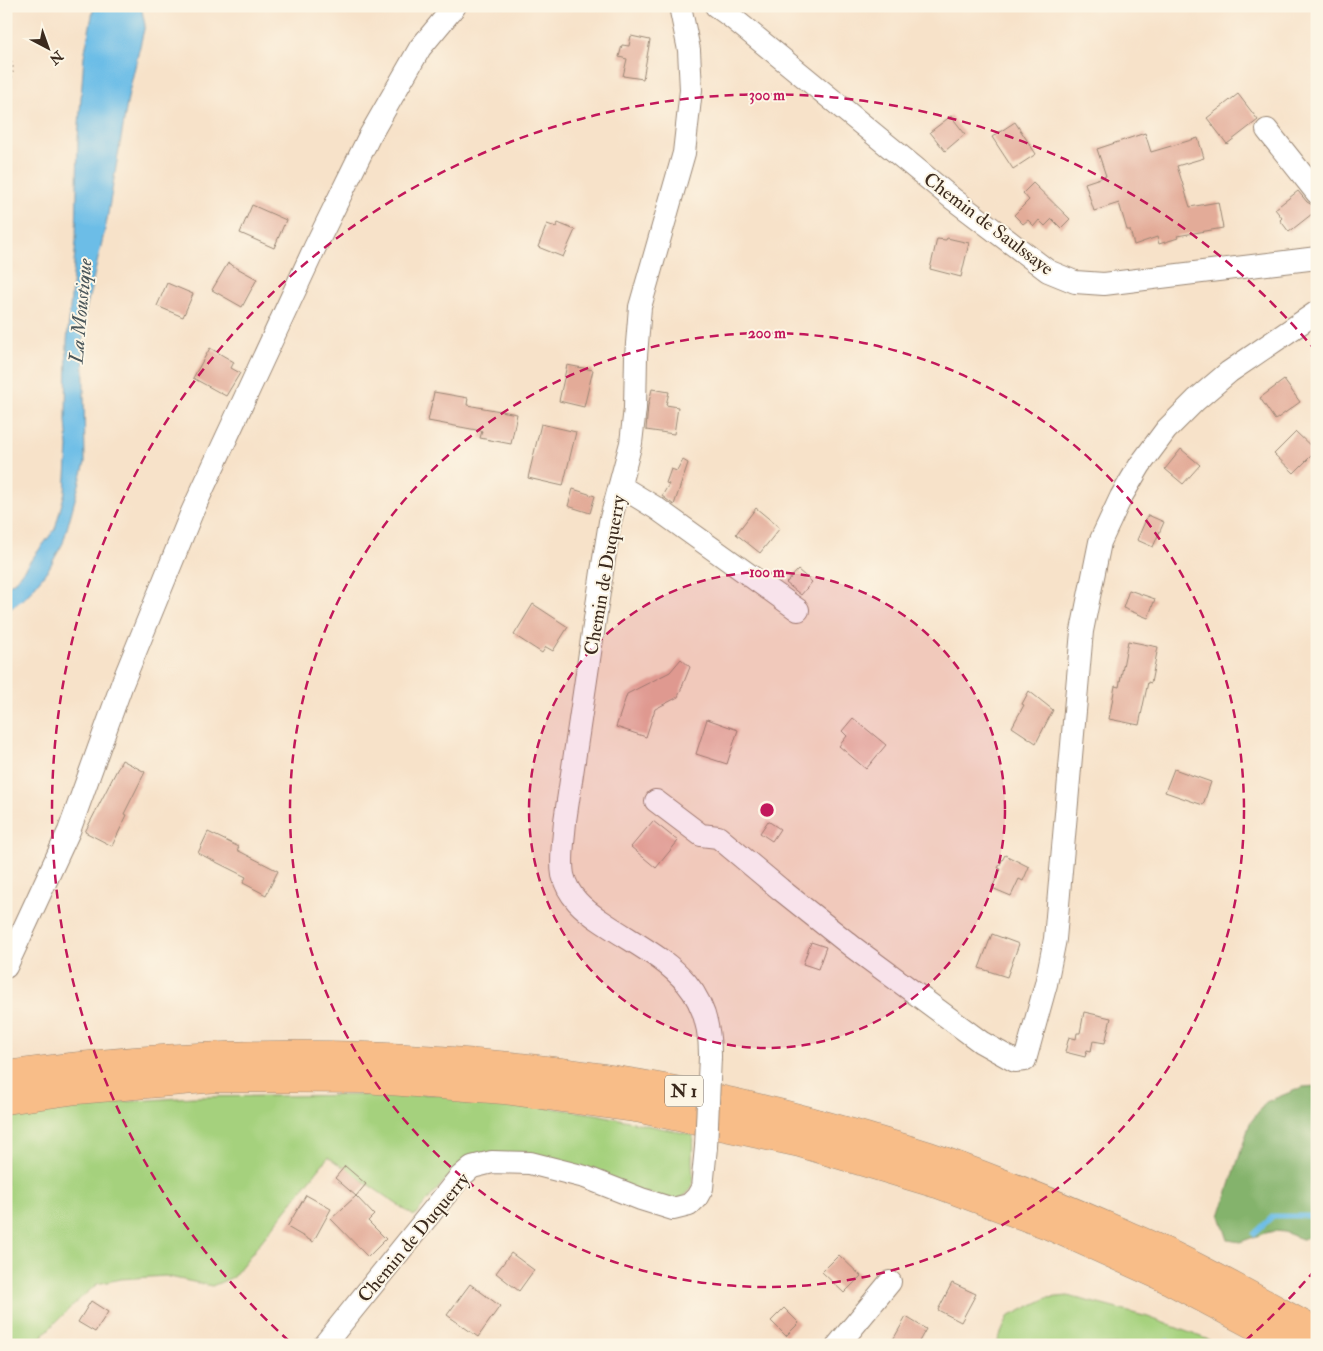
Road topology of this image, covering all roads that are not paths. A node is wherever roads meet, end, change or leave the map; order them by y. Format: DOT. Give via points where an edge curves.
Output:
graph roads {
  1 [pos="455,6"];
  2 [pos="680,6"];
  3 [pos="716,6"];
  4 [pos="1268,130"];
  5 [pos="1317,193"];
  6 [pos="1317,258"];
  7 [pos="1317,312"];
  8 [pos="620,486"];
  9 [pos="798,610"];
  10 [pos="656,801"];
  11 [pos="6,967"];
  12 [pos="6,1075"];
  13 [pos="6,1100"];
  14 [pos="890,1282"];
  15 [pos="1317,1332"];
  16 [pos="324,1345"];
  17 [pos="838,1345"];
  18 [pos="1291,1345"];
  1 -- 11 [label="street" via="420,48 369,138 315,247 192,512 122,684 69,831"];
  2 -- 8 [label="street, Chemin de Duquerry" via="689,50 692,90 684,153 640,307 635,408 631,443"];
  3 -- 6 [label="street, Chemin de Saulssaye" via="1048,271 1075,282 1104,284"];
  4 -- 5 [label="street"];
  7 -- 10 [label="street" via="1229,372 1166,430 1121,497 1100,542 1082,631 1055,939 1025,1060 1015,1061 981,1042 832,930 718,837 701,835"];
  8 -- 9 [label="street" via="656,508"];
  8 -- 16 [label="street, Chemin de Duquerry, bridge" via="610,522 595,614 565,821 563,874 574,899 588,912 663,960 678,973 698,1000 710,1037 702,1188 689,1205 673,1209 583,1177 530,1163 492,1162 472,1167 459,1178"];
  12 -- 15 [label="highway, N 1" via="73,1066 220,1056 364,1056 510,1066 692,1093 810,1120 942,1160 1176,1256"];
  13 -- 18 [label="highway, N 1" via="77,1090 217,1078 365,1079 504,1090 641,1109 800,1143 937,1184 1050,1226 1156,1274"];
  14 -- 17 [label="street"];
}
